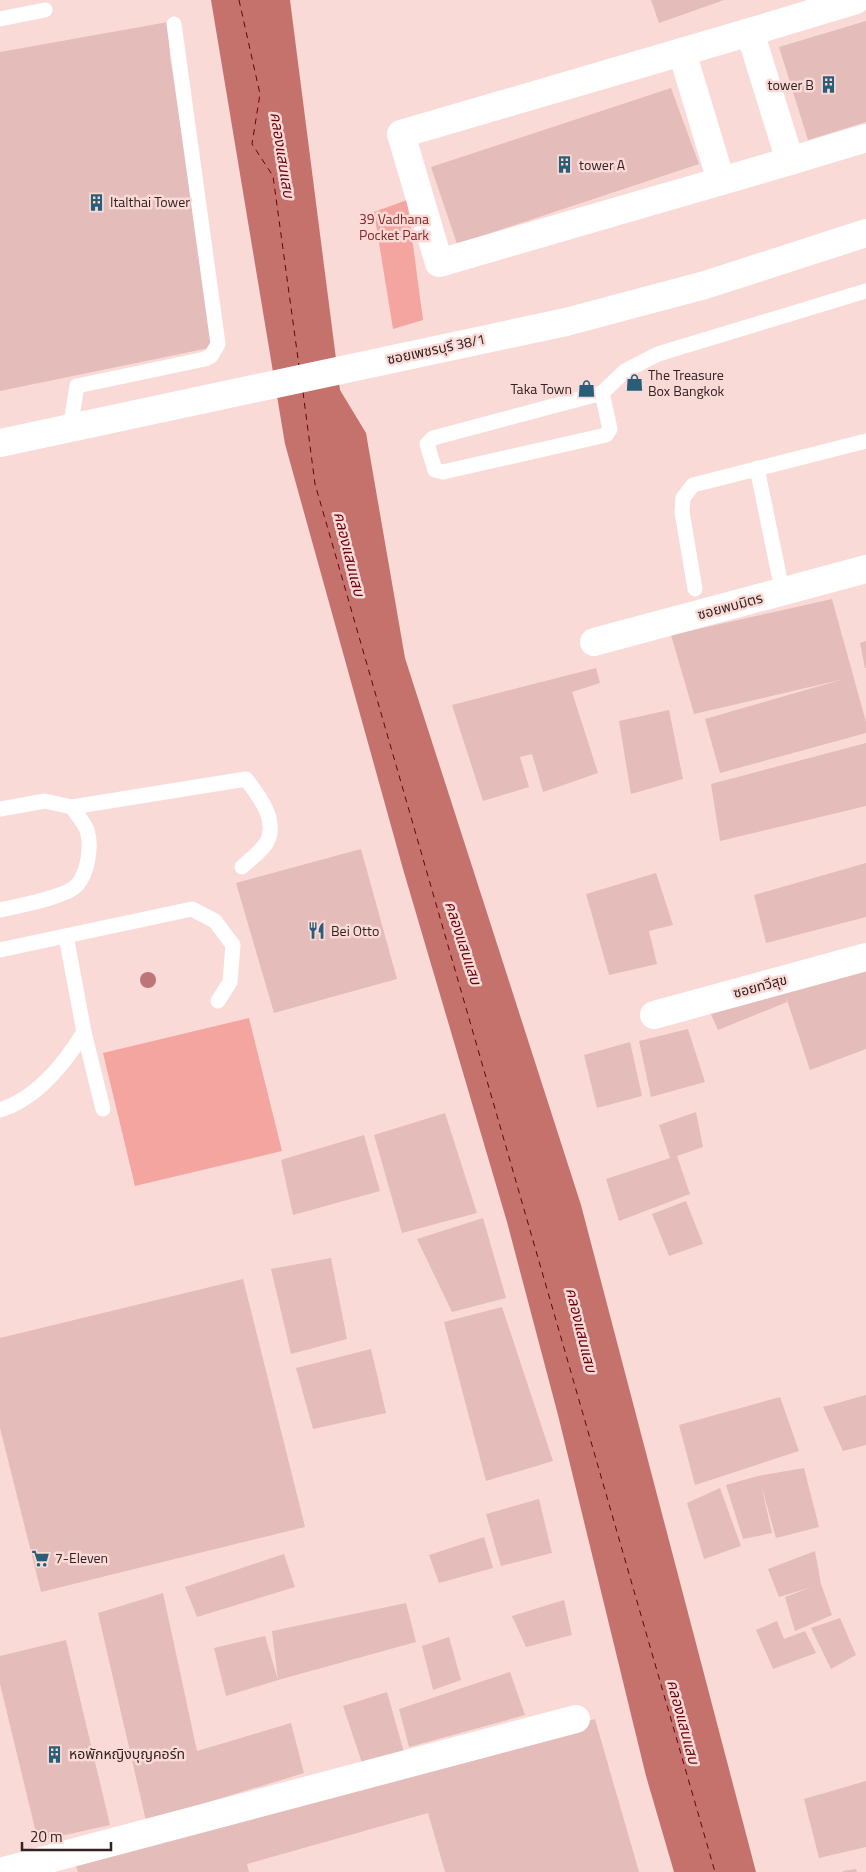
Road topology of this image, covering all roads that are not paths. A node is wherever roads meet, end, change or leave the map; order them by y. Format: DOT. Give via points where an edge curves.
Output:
graph roads {
  1 [pos="856,0"];
  2 [pos="45,10"];
  3 [pos="0,19"];
  4 [pos="174,24"];
  5 [pos="750,32"];
  6 [pos="682,52"];
  7 [pos="866,138"];
  8 [pos="790,161"];
  9 [pos="721,181"];
  10 [pos="866,234"];
  11 [pos="866,291"];
  12 [pos="602,393"];
  13 [pos="70,429"];
  14 [pos="866,441"];
  15 [pos="0,443"];
  16 [pos="758,468"];
  17 [pos="866,569"];
  18 [pos="779,575"];
  19 [pos="695,589"];
  20 [pos="594,642"];
  21 [pos="72,807"];
  22 [pos="0,809"];
  23 [pos="242,867"];
  24 [pos="0,910"];
  25 [pos="66,936"];
  26 [pos="0,950"];
  27 [pos="866,957"];
  28 [pos="218,1001"];
  29 [pos="654,1015"];
  30 [pos="84,1032"];
  31 [pos="103,1108"];
  32 [pos="0,1110"];
  33 [pos="576,1719"];
  34 [pos="0,1872"];
  1 -- 5 [label="street"];
  2 -- 3 [label="lane"];
  4 -- 13 [label="lane" via="218,344 211,356 205,359 77,386"];
  5 -- 6 [label="street"];
  5 -- 8 [label="street"];
  6 -- 9 [label="street"];
  6 -- 9 [label="street" via="401,134 439,263"];
  7 -- 8 [label="street"];
  8 -- 9 [label="street"];
  10 -- 13 [label="street, ซอยเพชรบุรี 38/1" via="705,285 566,322"];
  11 -- 12 [label="lane" via="658,354 624,371"];
  12 -- 12 [label="lane" via="433,438 428,444 435,470 443,472 606,435 610,429"];
  13 -- 15 [label="street, ซอยเพชรบุรี 38/1"];
  14 -- 16 [label="lane"];
  16 -- 18 [label="lane"];
  16 -- 19 [label="lane" via="694,485 683,498 682,512"];
  17 -- 20 [label="street, ซอยพบมิตร"];
  21 -- 22 [label="lane" via="45,801"];
  21 -- 23 [label="lane" via="246,779 262,800 272,828 266,843"];
  21 -- 24 [label="lane" via="87,830 89,853 77,886 47,899"];
  25 -- 26 [label="lane"];
  25 -- 28 [label="lane" via="192,909 215,921 233,945 230,982"];
  25 -- 30 [label="lane"];
  27 -- 29 [label="street, ซอยทวีสุข"];
  30 -- 31 [label="lane"];
  30 -- 32 [label="lane" via="74,1050 51,1076"];
  33 -- 34 [label="street"];
}
